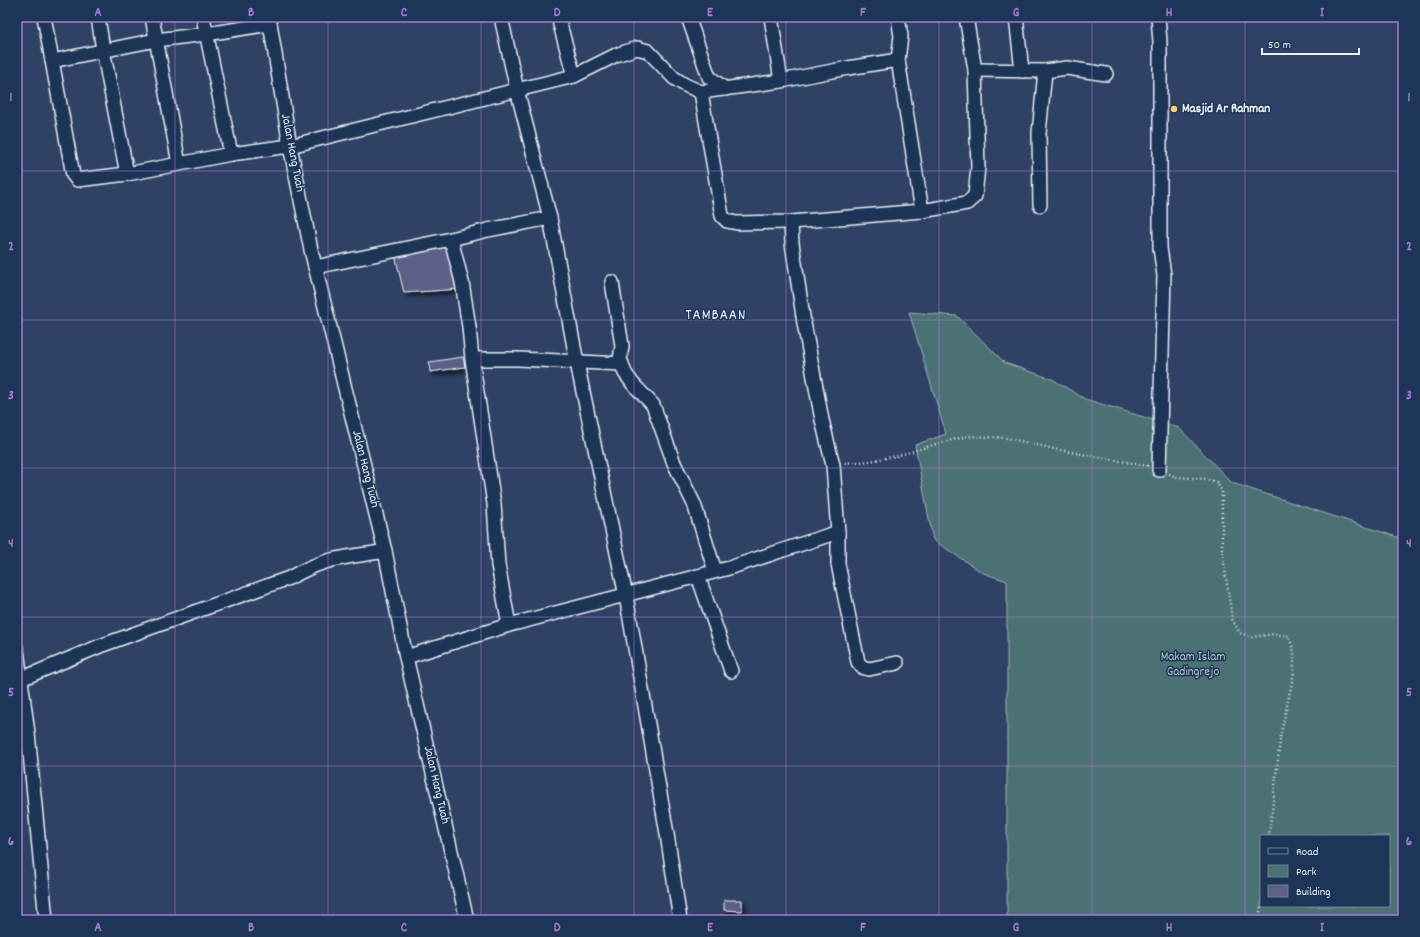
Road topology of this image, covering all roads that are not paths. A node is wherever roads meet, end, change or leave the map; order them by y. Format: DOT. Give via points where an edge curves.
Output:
graph roads {
  1 [pos="44,17"];
  2 [pos="98,17"];
  3 [pos="152,17"];
  4 [pos="203,17"];
  5 [pos="501,17"];
  6 [pos="558,17"];
  7 [pos="688,17"];
  8 [pos="771,17"];
  9 [pos="898,17"];
  10 [pos="966,17"];
  11 [pos="1016,17"];
  12 [pos="1158,17"];
  13 [pos="269,20"];
  14 [pos="206,34"];
  15 [pos="156,40"];
  16 [pos="103,50"];
  17 [pos="898,60"];
  18 [pos="52,61"];
  19 [pos="975,70"];
  20 [pos="1022,71"];
  21 [pos="1045,71"];
  22 [pos="1106,74"];
  23 [pos="574,76"];
  24 [pos="781,81"];
  25 [pos="726,89"];
  26 [pos="517,90"];
  27 [pos="701,92"];
  28 [pos="290,146"];
  29 [pos="231,154"];
  30 [pos="179,164"];
  31 [pos="126,174"];
  32 [pos="1040,205"];
  33 [pos="922,211"];
  34 [pos="550,218"];
  35 [pos="791,222"];
  36 [pos="451,239"];
  37 [pos="315,267"];
  38 [pos="612,282"];
  39 [pos="472,359"];
  40 [pos="577,362"];
  41 [pos="622,364"];
  42 [pos="1159,470"];
  43 [pos="838,532"];
  44 [pos="385,551"];
  45 [pos="715,571"];
  46 [pos="698,576"];
  47 [pos="626,596"];
  48 [pos="509,625"];
  49 [pos="17,650"];
  50 [pos="406,657"];
  51 [pos="897,663"];
  52 [pos="731,671"];
  53 [pos="22,679"];
  54 [pos="46,920"];
  55 [pos="467,920"];
  56 [pos="680,920"];
  1 -- 18 [label="street"];
  2 -- 16 [label="street"];
  3 -- 15 [label="street"];
  4 -- 14 [label="street"];
  5 -- 26 [label="street"];
  6 -- 23 [label="street"];
  7 -- 25 [label="street" via="709,77"];
  8 -- 24 [label="street"];
  9 -- 17 [label="street" via="901,36"];
  10 -- 19 [label="street"];
  11 -- 20 [label="street"];
  12 -- 42 [label="street" via="1160,248 1164,275"];
  13 -- 14 [label="street"];
  13 -- 28 [label="street, Jalan Hang Tuah"];
  14 -- 15 [label="street"];
  14 -- 29 [label="street"];
  15 -- 16 [label="street"];
  15 -- 30 [label="street"];
  16 -- 18 [label="street"];
  16 -- 31 [label="street"];
  17 -- 24 [label="street"];
  17 -- 33 [label="street"];
  18 -- 31 [label="street" via="76,180"];
  19 -- 20 [label="street"];
  19 -- 33 [label="street" via="978,168 975,196 967,203"];
  20 -- 21 [label="street"];
  21 -- 22 [label="street" via="1067,68"];
  21 -- 32 [label="street" via="1039,133"];
  23 -- 26 [label="street"];
  23 -- 27 [label="street" via="616,55 637,48 648,51 674,78"];
  24 -- 25 [label="street"];
  25 -- 27 [label="street"];
  26 -- 28 [label="street"];
  26 -- 34 [label="street"];
  27 -- 35 [label="street" via="722,216 727,221 738,223"];
  28 -- 29 [label="street"];
  28 -- 37 [label="street, Jalan Hang Tuah"];
  29 -- 30 [label="street"];
  30 -- 31 [label="street"];
  33 -- 35 [label="street"];
  34 -- 36 [label="street"];
  34 -- 40 [label="street"];
  35 -- 43 [label="street" via="804,323 832,465"];
  36 -- 37 [label="street"];
  36 -- 39 [label="street" via="462,282"];
  37 -- 44 [label="street, Jalan Hang Tuah"];
  38 -- 41 [label="street" via="622,346"];
  39 -- 40 [label="street"];
  39 -- 48 [label="street" via="494,504 498,565"];
  40 -- 41 [label="street"];
  40 -- 47 [label="street"];
  41 -- 45 [label="street" via="632,384 653,405 674,463 694,504"];
  43 -- 45 [label="street"];
  43 -- 51 [label="street" via="838,564 858,662 862,667 869,668"];
  44 -- 50 [label="street, Jalan Hang Tuah"];
  44 -- 53 [label="street" via="342,558 306,568 289,578 100,646"];
  45 -- 46 [label="street"];
  46 -- 47 [label="street"];
  46 -- 52 [label="street"];
  47 -- 48 [label="street"];
  47 -- 56 [label="street"];
  48 -- 50 [label="street"];
  49 -- 53 [label="street"];
  50 -- 55 [label="street, Jalan Hang Tuah"];
  53 -- 54 [label="street"];
}
